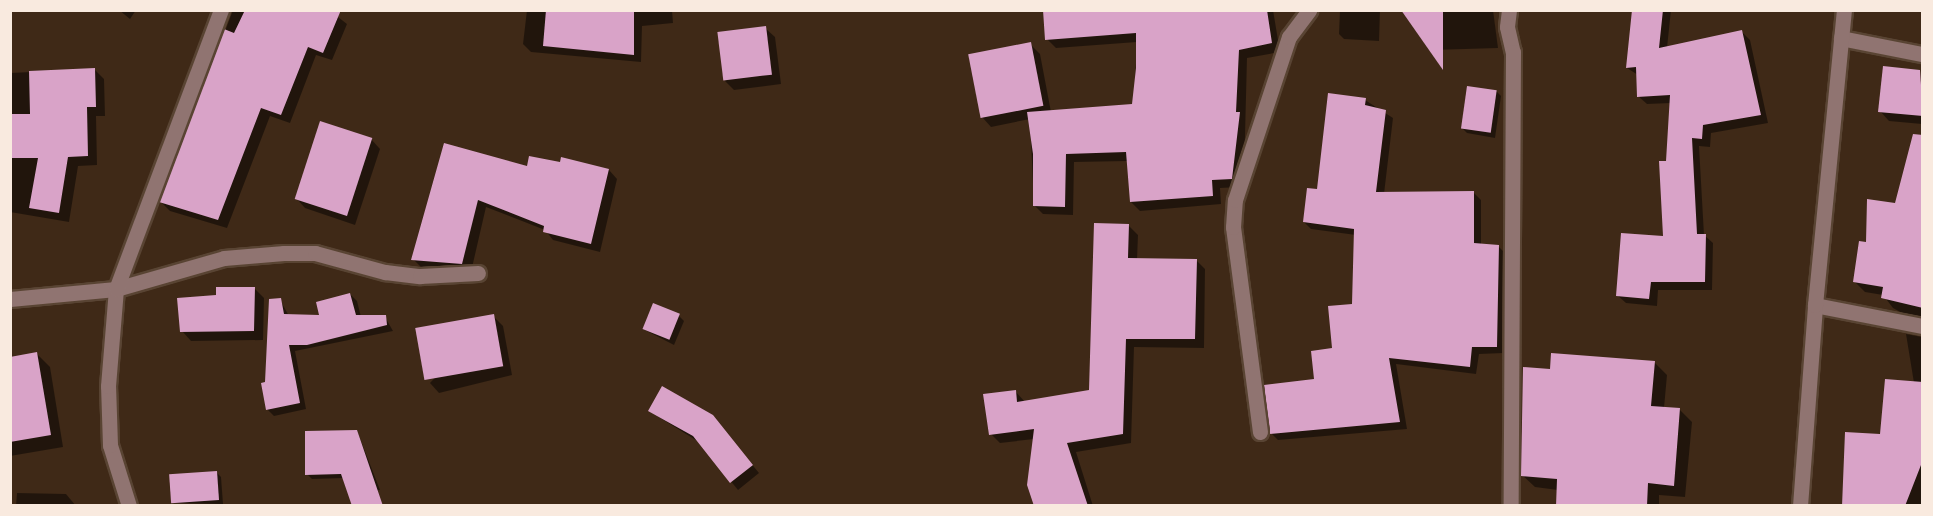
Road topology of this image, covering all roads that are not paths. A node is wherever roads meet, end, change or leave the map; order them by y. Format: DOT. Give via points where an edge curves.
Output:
graph roads {
  1 [pos="221,10"];
  2 [pos="1309,10"];
  3 [pos="1509,10"];
  4 [pos="1844,10"];
  5 [pos="1841,38"];
  6 [pos="1923,54"];
  7 [pos="478,273"];
  8 [pos="116,288"];
  9 [pos="10,299"];
  10 [pos="1815,305"];
  11 [pos="1923,326"];
  12 [pos="1260,432"];
  13 [pos="129,506"];
  14 [pos="1511,506"];
  15 [pos="1800,506"];
  1 -- 8 [label="street"];
  2 -- 12 [label="street" via="1289,37 1235,200 1233,227"];
  3 -- 14 [label="street" via="1507,27 1513,52"];
  4 -- 5 [label="street"];
  5 -- 6 [label="street"];
  5 -- 10 [label="street"];
  7 -- 8 [label="street" via="420,276 385,272 315,252 284,253 224,258"];
  8 -- 9 [label="street"];
  8 -- 13 [label="street" via="108,386 110,445"];
  10 -- 11 [label="street"];
  10 -- 15 [label="street"];
}
